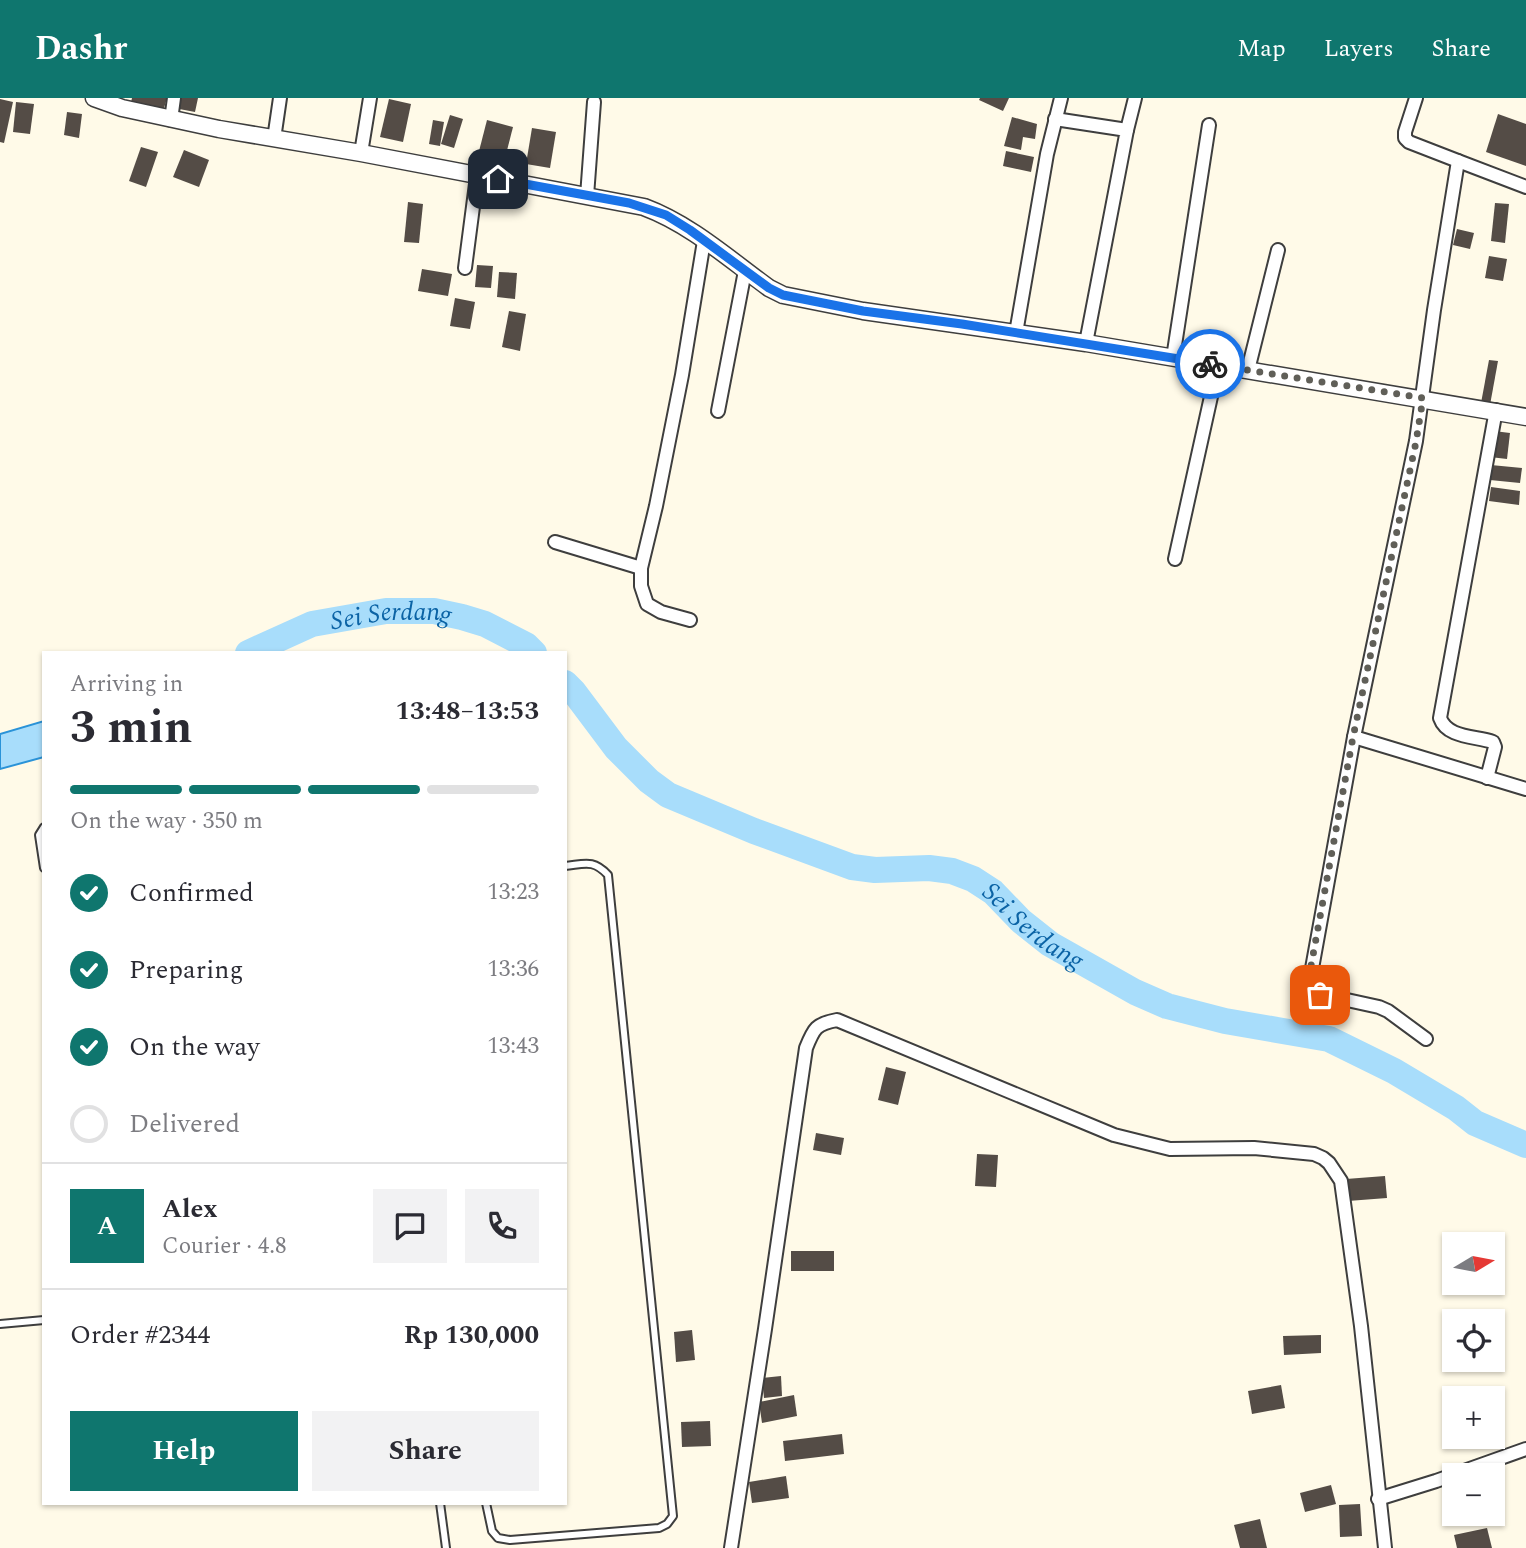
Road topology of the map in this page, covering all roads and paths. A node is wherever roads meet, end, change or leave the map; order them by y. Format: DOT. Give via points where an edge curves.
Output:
graph roads {
  1 [pos="93,98"];
  2 [pos="174,98"];
  3 [pos="280,98"];
  4 [pos="370,98"];
  5 [pos="1061,98"];
  6 [pos="1135,98"];
  7 [pos="1416,98"];
  8 [pos="594,102"];
  9 [pos="1055,119"];
  10 [pos="171,120"];
  11 [pos="1209,125"];
  12 [pos="1127,130"];
  13 [pos="274,139"];
  14 [pos="361,153"];
  15 [pos="1458,161"];
  16 [pos="477,176"];
  17 [pos="1526,187"];
  18 [pos="587,196"];
  19 [pos="704,241"];
  20 [pos="1278,250"];
  21 [pos="466,268"];
  22 [pos="745,271"];
  23 [pos="1016,333"];
  24 [pos="1086,343"];
  25 [pos="1174,358"];
  26 [pos="1218,365"];
  27 [pos="1248,370"];
  28 [pos="1423,398"];
  29 [pos="1496,410"];
  30 [pos="718,411"];
  31 [pos="1526,416"];
  32 [pos="555,542"];
  33 [pos="1175,559"];
  34 [pos="641,568"];
  35 [pos="690,620"];
  36 [pos="1353,737"];
  37 [pos="1488,774"];
  38 [pos="1526,789"];
  39 [pos="42,830"];
  40 [pos="42,855"];
  41 [pos="567,866"];
  42 [pos="1426,1039"];
  43 [pos="42,1320"];
  44 [pos="0,1324"];
  45 [pos="1526,1449"];
  46 [pos="1378,1499"];
  47 [pos="440,1505"];
  48 [pos="486,1505"];
  49 [pos="498,1538"];
  50 [pos="446,1548"];
  51 [pos="498,1548"];
  52 [pos="731,1548"];
  53 [pos="1385,1548"];
  1 -- 10 [label="street"];
  2 -- 10 [label="street"];
  3 -- 13 [label="street"];
  4 -- 14 [label="street"];
  5 -- 9 [label="street"];
  6 -- 12 [label="street"];
  7 -- 15 [label="street" via="1405,138"];
  8 -- 18 [label="street"];
  9 -- 12 [label="street"];
  9 -- 23 [label="street"];
  10 -- 13 [label="street"];
  11 -- 25 [label="street"];
  12 -- 24 [label="street"];
  13 -- 14 [label="street"];
  14 -- 16 [label="street"];
  15 -- 17 [label="street"];
  15 -- 28 [label="street"];
  16 -- 18 [label="street"];
  16 -- 21 [label="street"];
  18 -- 19 [label="street" via="666,215"];
  19 -- 22 [label="street"];
  19 -- 34 [label="street" via="682,375"];
  20 -- 27 [label="street"];
  22 -- 23 [label="street" via="783,295 809,301"];
  22 -- 30 [label="street"];
  23 -- 24 [label="street"];
  24 -- 25 [label="street"];
  25 -- 26 [label="street"];
  26 -- 27 [label="street"];
  26 -- 33 [label="street"];
  27 -- 28 [label="street"];
  28 -- 29 [label="street"];
  28 -- 36 [label="street"];
  29 -- 31 [label="street"];
  29 -- 37 [label="street" via="1440,718 1450,732 1491,741 1495,747"];
  32 -- 34 [label="street"];
  34 -- 35 [label="street" via="647,604"];
  36 -- 37 [label="street"];
  36 -- 42 [label="street" via="1309,985 1315,993 1388,1011"];
  37 -- 38 [label="street"];
  39 -- 40 [label="lane"];
  41 -- 49 [label="lane" via="592,864 608,875 673,1516 659,1528 510,1541"];
  43 -- 44 [label="lane"];
  45 -- 46 [label="street"];
  46 -- 52 [label="street" via="1341,1181 1323,1158 1254,1148 1170,1149 1114,1135 837,1020 821,1023 806,1048"];
  46 -- 53 [label="street"];
  47 -- 50 [label="lane"];
  48 -- 49 [label="lane"];
  49 -- 51 [label="lane"];
}
